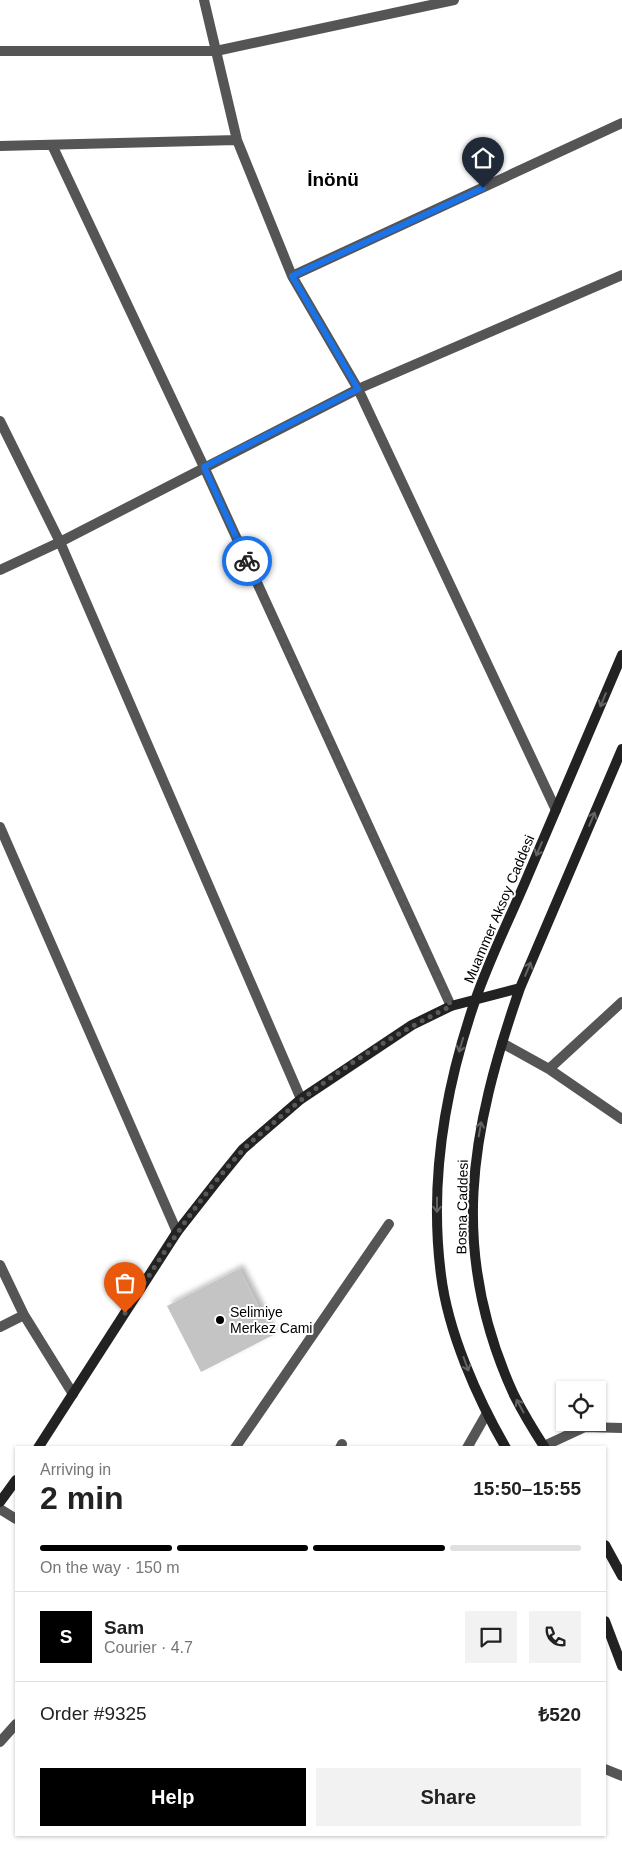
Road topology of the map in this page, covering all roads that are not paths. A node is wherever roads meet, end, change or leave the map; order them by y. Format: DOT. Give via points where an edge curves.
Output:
graph roads {
  1 [pos="204,0"];
  2 [pos="454,0"];
  3 [pos="0,51"];
  4 [pos="216,51"];
  5 [pos="622,123"];
  6 [pos="237,140"];
  7 [pos="52,145"];
  8 [pos="0,146"];
  9 [pos="622,275"];
  10 [pos="292,276"];
  11 [pos="358,389"];
  12 [pos="0,421"];
  13 [pos="204,467"];
  14 [pos="60,542"];
  15 [pos="0,570"];
  16 [pos="622,655"];
  17 [pos="622,749"];
  18 [pos="556,810"];
  19 [pos="0,826"];
  20 [pos="520,988"];
  21 [pos="476,998"];
  22 [pos="622,1002"];
  23 [pos="451,1006"];
  24 [pos="502,1043"];
  25 [pos="549,1069"];
  26 [pos="301,1098"];
  27 [pos="622,1119"];
  28 [pos="389,1224"];
  29 [pos="177,1232"];
  30 [pos="0,1264"];
  31 [pos="24,1315"];
  32 [pos="0,1327"];
  33 [pos="73,1394"];
  34 [pos="487,1413"];
  35 [pos="622,1428"];
  36 [pos="39,1446"];
  37 [pos="236,1446"];
  38 [pos="469,1446"];
  39 [pos="505,1446"];
  40 [pos="544,1446"];
  41 [pos="547,1446"];
  42 [pos="15,1481"];
  43 [pos="0,1502"];
  44 [pos="0,1509"];
  45 [pos="15,1518"];
  46 [pos="606,1547"];
  47 [pos="622,1576"];
  48 [pos="606,1624"];
  49 [pos="622,1666"];
  50 [pos="15,1725"];
  51 [pos="0,1742"];
  52 [pos="606,1769"];
  53 [pos="622,1776"];
  1 -- 4 [label="street"];
  2 -- 4 [label="street"];
  3 -- 4 [label="street"];
  4 -- 6 [label="street"];
  5 -- 10 [label="street"];
  6 -- 7 [label="street"];
  6 -- 10 [label="street"];
  7 -- 8 [label="street"];
  7 -- 13 [label="street"];
  9 -- 11 [label="street"];
  10 -- 11 [label="street"];
  11 -- 13 [label="street"];
  11 -- 18 [label="street"];
  12 -- 14 [label="street"];
  13 -- 14 [label="street"];
  13 -- 23 [label="street"];
  14 -- 15 [label="street"];
  14 -- 26 [label="street"];
  16 -- 18 [label="main road, Muammer Aksoy Caddesi, one-way"];
  20 -- 17 [label="main road, Bosna Caddesi, one-way"];
  18 -- 21 [label="main road, Muammer Aksoy Caddesi, one-way"];
  19 -- 29 [label="street"];
  20 -- 21 [label="main road"];
  20 -- 24 [label="main road, Bosna Caddesi"];
  21 -- 23 [label="main road, Muammer Aksoy Caddesi"];
  21 -- 34 [label="main road, Bosna Caddesi, one-way" via="454,1068 446,1110 439,1172 437,1237 441,1277 450,1316 472,1381"];
  22 -- 25 [label="street"];
  23 -- 26 [label="main road, Muammer Aksoy Caddesi" via="405,1030"];
  24 -- 25 [label="street"];
  40 -- 24 [label="main road, Bosna Caddesi, one-way" via="515,1396 498,1354 486,1317 474,1256 472,1226 476,1155 489,1086"];
  25 -- 27 [label="street"];
  26 -- 29 [label="main road, Muammer Aksoy Caddesi" via="244,1150"];
  28 -- 37 [label="street"];
  29 -- 33 [label="main road, Muammer Aksoy Caddesi"];
  30 -- 31 [label="street"];
  31 -- 32 [label="street"];
  31 -- 33 [label="street"];
  33 -- 36 [label="main road, Muammer Aksoy Caddesi"];
  34 -- 38 [label="street"];
  34 -- 39 [label="main road, Bosna Caddesi"];
  35 -- 41 [label="street" via="584,1427"];
  42 -- 43 [label="main road"];
  44 -- 45 [label="street"];
  46 -- 47 [label="main road"];
  48 -- 49 [label="main road"];
  50 -- 51 [label="street"];
  52 -- 53 [label="street"];
}
